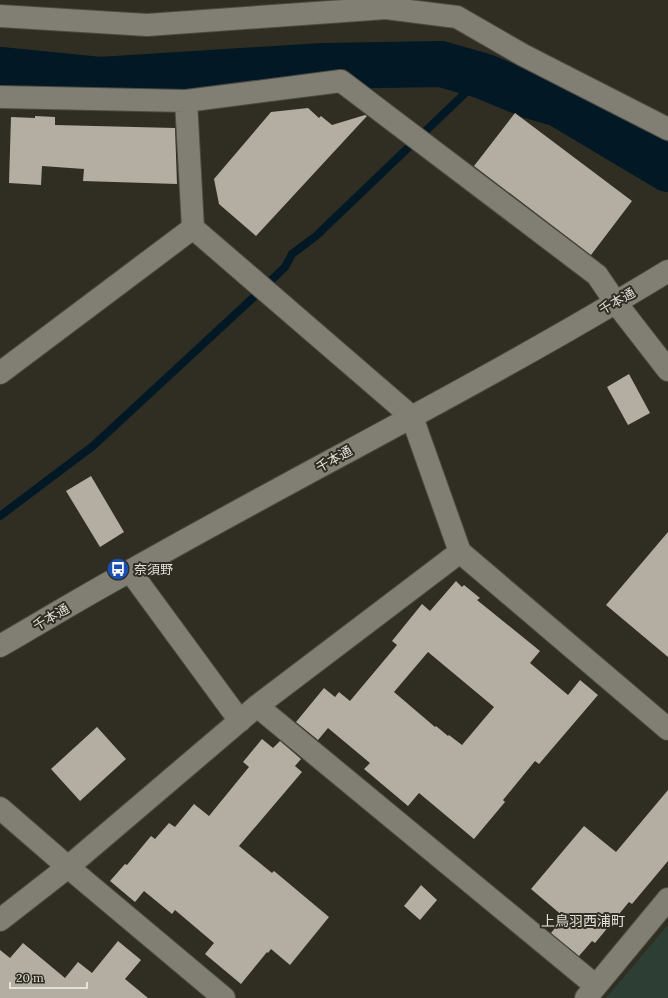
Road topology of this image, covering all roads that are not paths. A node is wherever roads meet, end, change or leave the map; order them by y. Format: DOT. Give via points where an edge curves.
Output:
graph roads {
  1 [pos="0,16"];
  2 [pos="0,97"];
  3 [pos="186,100"];
  4 [pos="668,129"];
  5 [pos="193,228"];
  6 [pos="668,271"];
  7 [pos="616,303"];
  8 [pos="668,370"];
  9 [pos="0,373"];
  10 [pos="412,416"];
  11 [pos="460,552"];
  12 [pos="130,570"];
  13 [pos="0,646"];
  14 [pos="257,706"];
  15 [pos="240,721"];
  16 [pos="668,729"];
  17 [pos="0,808"];
  18 [pos="68,867"];
  19 [pos="668,899"];
  20 [pos="0,920"];
  21 [pos="591,992"];
  22 [pos="224,998"];
  1 -- 4 [label="street" via="147,25 386,8 457,16 523,55"];
  2 -- 3 [label="street"];
  3 -- 5 [label="street"];
  3 -- 7 [label="street" via="341,81 597,275"];
  5 -- 9 [label="street"];
  5 -- 10 [label="street"];
  6 -- 7 [label="street, 千本通"];
  7 -- 8 [label="street"];
  7 -- 10 [label="street, 千本通"];
  10 -- 11 [label="street"];
  10 -- 12 [label="street, 千本通"];
  11 -- 14 [label="street"];
  11 -- 16 [label="street"];
  12 -- 13 [label="street, 千本通"];
  12 -- 15 [label="street"];
  14 -- 15 [label="street"];
  14 -- 21 [label="street"];
  15 -- 18 [label="street"];
  17 -- 18 [label="street"];
  18 -- 20 [label="street"];
  18 -- 22 [label="street"];
  19 -- 21 [label="street"];
}
